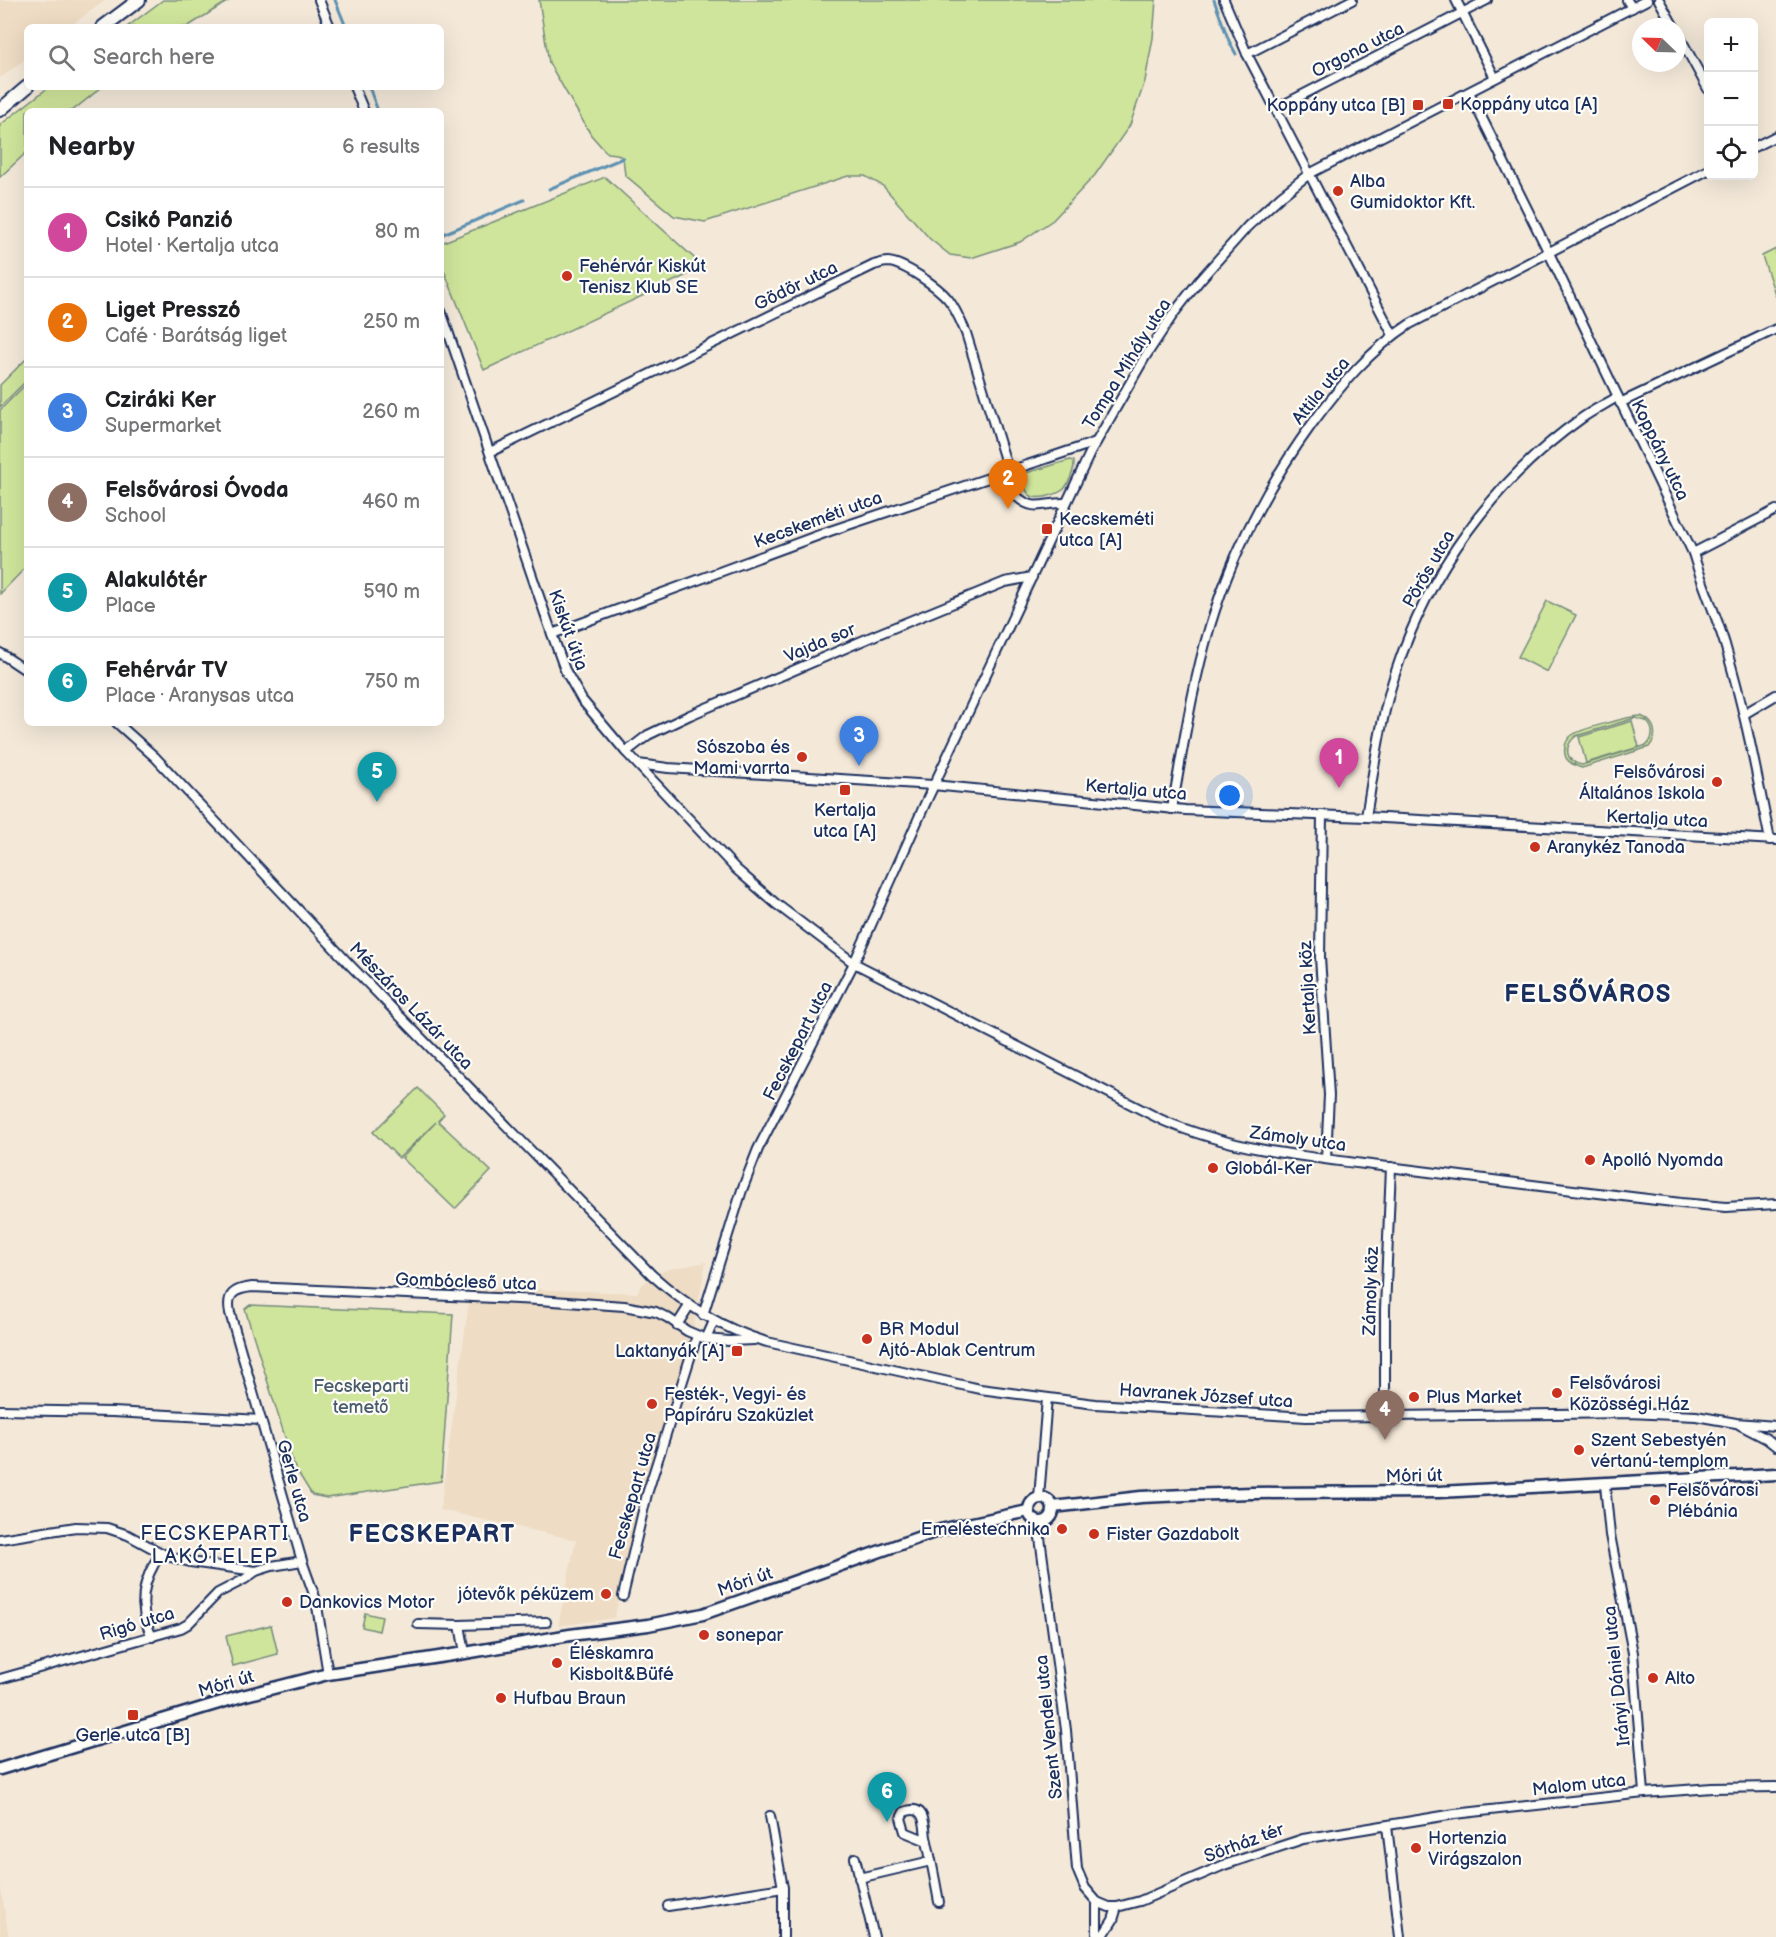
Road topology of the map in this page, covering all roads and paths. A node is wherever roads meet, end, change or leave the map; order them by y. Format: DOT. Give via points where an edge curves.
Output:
graph roads {
  1 [pos="139,0"];
  2 [pos="319,0"];
  3 [pos="1224,0"];
  4 [pos="1352,0"];
  5 [pos="1456,0"];
  6 [pos="1487,0"];
  7 [pos="1628,0"];
  8 [pos="1647,0"];
  9 [pos="1659,0"];
  10 [pos="1632,8"];
  11 [pos="1462,13"];
  12 [pos="1669,18"];
  13 [pos="108,24"];
  14 [pos="329,24"];
  15 [pos="1686,49"];
  16 [pos="1247,54"];
  17 [pos="1495,78"];
  18 [pos="1704,82"];
  19 [pos="24,90"];
  20 [pos="355,90"];
  21 [pos="1469,92"];
  22 [pos="363,108"];
  23 [pos="0,110"];
  24 [pos="1275,110"];
  25 [pos="1776,136"];
  26 [pos="1758,145"];
  27 [pos="1704,172"];
  28 [pos="1309,174"];
  29 [pos="1550,253"];
  30 [pos="444,320"];
  31 [pos="1776,329"];
  32 [pos="1394,335"];
  33 [pos="1619,400"];
  34 [pos="1095,442"];
  35 [pos="490,452"];
  36 [pos="1008,471"];
  37 [pos="1065,503"];
  38 [pos="1776,510"];
  39 [pos="1693,553"];
  40 [pos="1032,576"];
  41 [pos="552,634"];
  42 [pos="0,653"];
  43 [pos="24,669"];
  44 [pos="1776,695"];
  45 [pos="1744,714"];
  46 [pos="120,726"];
  47 [pos="627,752"];
  48 [pos="638,764"];
  49 [pos="933,786"];
  50 [pos="1172,809"];
  51 [pos="1322,815"];
  52 [pos="1366,817"];
  53 [pos="1773,840"];
  54 [pos="855,963"];
  55 [pos="1326,1159"];
  56 [pos="1391,1167"];
  57 [pos="1776,1204"];
  58 [pos="229,1297"];
  59 [pos="689,1306"];
  60 [pos="703,1315"];
  61 [pos="714,1321"];
  62 [pos="678,1325"];
  63 [pos="697,1336"];
  64 [pos="706,1339"];
  65 [pos="759,1340"];
  66 [pos="1047,1398"];
  67 [pos="0,1410"];
  68 [pos="1384,1416"];
  69 [pos="261,1420"];
  70 [pos="1736,1423"];
  71 [pos="1776,1426"];
  72 [pos="1776,1446"];
  73 [pos="1776,1474"];
  74 [pos="1605,1485"];
  75 [pos="1039,1498"];
  76 [pos="1053,1507"];
  77 [pos="1028,1511"];
  78 [pos="1038,1523"];
  79 [pos="0,1539"];
  80 [pos="161,1553"];
  81 [pos="302,1561"];
  82 [pos="256,1571"];
  83 [pos="623,1596"];
  84 [pos="546,1622"];
  85 [pos="418,1624"];
  86 [pos="460,1625"];
  87 [pos="152,1637"];
  88 [pos="465,1653"];
  89 [pos="328,1674"];
  90 [pos="0,1679"];
  91 [pos="0,1768"];
  92 [pos="1776,1786"];
  93 [pos="1644,1793"];
  94 [pos="770,1816"];
  95 [pos="1387,1826"];
  96 [pos="927,1841"];
  97 [pos="855,1858"];
  98 [pos="931,1861"];
  99 [pos="860,1878"];
  100 [pos="783,1888"];
  101 [pos="939,1902"];
  102 [pos="1098,1902"];
  103 [pos="668,1906"];
  104 [pos="1117,1907"];
  105 [pos="783,1937"];
  106 [pos="874,1937"];
  107 [pos="1097,1937"];
  108 [pos="1102,1937"];
  109 [pos="1400,1937"];
  1 -- 13 [label="main road"];
  2 -- 14 [label="street"];
  3 -- 16 [label="street"];
  4 -- 16 [label="street"];
  5 -- 11 [label="street"];
  6 -- 11 [label="street, Orgona utca"];
  7 -- 10 [label="street"];
  8 -- 10 [label="street, Tompa Mihály utca"];
  9 -- 12 [label="street"];
  10 -- 17 [label="street, Tompa Mihály utca"];
  11 -- 17 [label="street"];
  11 -- 24 [label="street, Orgona utca"];
  15 -- 18 [label="street"];
  16 -- 24 [label="street"];
  17 -- 21 [label="street, Tompa Mihály utca"];
  19 -- 23 [label="main road"];
  20 -- 22 [label="street"];
  21 -- 28 [label="street, Tompa Mihály utca"];
  21 -- 29 [label="street, Koppány utca"];
  24 -- 28 [label="street"];
  25 -- 26 [label="street"];
  27 -- 29 [label="street, Attila utca"];
  28 -- 32 [label="street"];
  28 -- 34 [label="street, Tompa Mihály utca" via="1248,226 1199,281 1144,357"];
  29 -- 32 [label="street, Attila utca"];
  29 -- 33 [label="street, Koppány utca"];
  30 -- 35 [label="street, Kiskút útja"];
  31 -- 33 [label="street, Pörös utca"];
  32 -- 50 [label="street, Attila utca" via="1356,370 1319,414 1289,457 1246,533 1220,596 1202,656"];
  33 -- 39 [label="street, Koppány utca"];
  33 -- 52 [label="street, Pörös utca" via="1583,417 1518,473 1473,523 1442,570 1394,676"];
  34 -- 36 [label="street, Kecskeméti utca"];
  34 -- 37 [label="street, Tompa Mihály utca"];
  35 -- 36 [label="street, Gödör utca" via="887,262 905,267 940,291 958,314"];
  35 -- 41 [label="street, Kiskút útja"];
  36 -- 37 [label="street" via="1016,496 1027,504 1042,507"];
  36 -- 41 [label="street, Kecskeméti utca" via="830,531"];
  37 -- 40 [label="street, Tompa Mihály utca"];
  38 -- 39 [label="street"];
  39 -- 45 [label="street, Koppány utca"];
  40 -- 47 [label="street, Vajda sor" via="1005,582 867,638 690,715 648,735"];
  40 -- 49 [label="street, Tompa Mihály utca"];
  41 -- 47 [label="street, Kiskút útja" via="565,670 582,700"];
  42 -- 43 [label="street"];
  44 -- 45 [label="street"];
  45 -- 53 [label="street, Koppány utca"];
  46 -- 59 [label="street, Mészáros Lázár utca" via="155,757 351,966 652,1275"];
  47 -- 48 [label="street, Kiskút útja"];
  48 -- 49 [label="street, Kertalja utca"];
  48 -- 54 [label="street, Kiskút útja" via="760,891"];
  49 -- 50 [label="street, Kertalja utca"];
  49 -- 54 [label="street, Fecskepart utca"];
  50 -- 51 [label="street, Kertalja utca"];
  51 -- 52 [label="street, Kertalja utca"];
  51 -- 55 [label="street, Kertalja köz" via="1320,957 1329,1095"];
  52 -- 53 [label="street, Kertalja utca"];
  54 -- 55 [label="street, Zámoly utca" via="1179,1128 1223,1143"];
  54 -- 60 [label="street, Fecskepart utca" via="750,1167"];
  55 -- 56 [label="street, Zámoly utca"];
  56 -- 57 [label="street, Zámoly utca" via="1681,1203"];
  56 -- 68 [label="street, Zámoly köz"];
  58 -- 62 [label="street, Gombócleső utca" via="242,1288 252,1287 591,1303 641,1308"];
  58 -- 69 [label="street, Gerle utca" via="230,1313"];
  59 -- 60 [label="street, Havranek József utca"];
  59 -- 62 [label="street"];
  60 -- 61 [label="street, Havranek József utca"];
  61 -- 64 [label="street"];
  61 -- 65 [label="street, Havranek József utca"];
  62 -- 63 [label="street, Gombócleső utca"];
  63 -- 64 [label="street, Gombócleső utca"];
  63 -- 83 [label="street, Fecskepart utca" via="647,1494"];
  64 -- 65 [label="street, Gombócleső utca"];
  65 -- 66 [label="street, Havranek József utca" via="980,1389"];
  66 -- 68 [label="street, Havranek József utca" via="1286,1416"];
  66 -- 75 [label="street"];
  67 -- 69 [label="street"];
  68 -- 70 [label="street, Havranek József utca" via="1629,1413 1696,1416"];
  69 -- 81 [label="street, Gerle utca"];
  70 -- 71 [label="street"];
  70 -- 72 [label="street"];
  73 -- 74 [label="main road, Móri út"];
  74 -- 76 [label="main road, Móri út" via="1439,1492 1185,1495"];
  74 -- 93 [label="street, Irányi Dániel utca" via="1610,1535 1633,1653"];
  75 -- 76 [label="main road" via="1049,1500"];
  75 -- 77 [label="main road" via="1032,1501"];
  76 -- 78 [label="main road" via="1048,1521"];
  77 -- 78 [label="main road"];
  77 -- 88 [label="main road, Móri út" via="934,1532 703,1614"];
  78 -- 102 [label="street, Szent Vendel utca" via="1066,1730 1074,1855 1085,1888"];
  79 -- 80 [label="street" via="92,1527 118,1531"];
  80 -- 82 [label="street" via="197,1564"];
  80 -- 87 [label="street" via="144,1588 143,1616"];
  81 -- 82 [label="street, Rigó utca"];
  81 -- 89 [label="street, Gerle utca" via="316,1600"];
  82 -- 87 [label="street, Rigó utca" via="218,1593 188,1624"];
  84 -- 86 [label="street"];
  85 -- 86 [label="street"];
  86 -- 88 [label="street"];
  87 -- 90 [label="street, Rigó utca"];
  88 -- 89 [label="main road, Móri út"];
  89 -- 91 [label="main road, Móri út"];
  92 -- 93 [label="street, Malom utca"];
  93 -- 95 [label="street, Malom utca" via="1455,1814"];
  94 -- 100 [label="street"];
  95 -- 104 [label="street, Sörház tér" via="1303,1839"];
  95 -- 109 [label="street"];
  96 -- 98 [label="street"];
  97 -- 99 [label="street"];
  98 -- 99 [label="street"];
  98 -- 101 [label="street"];
  99 -- 106 [label="street"];
  100 -- 103 [label="street"];
  100 -- 105 [label="street"];
  102 -- 104 [label="street"];
  102 -- 107 [label="street"];
  104 -- 108 [label="street"];
}
